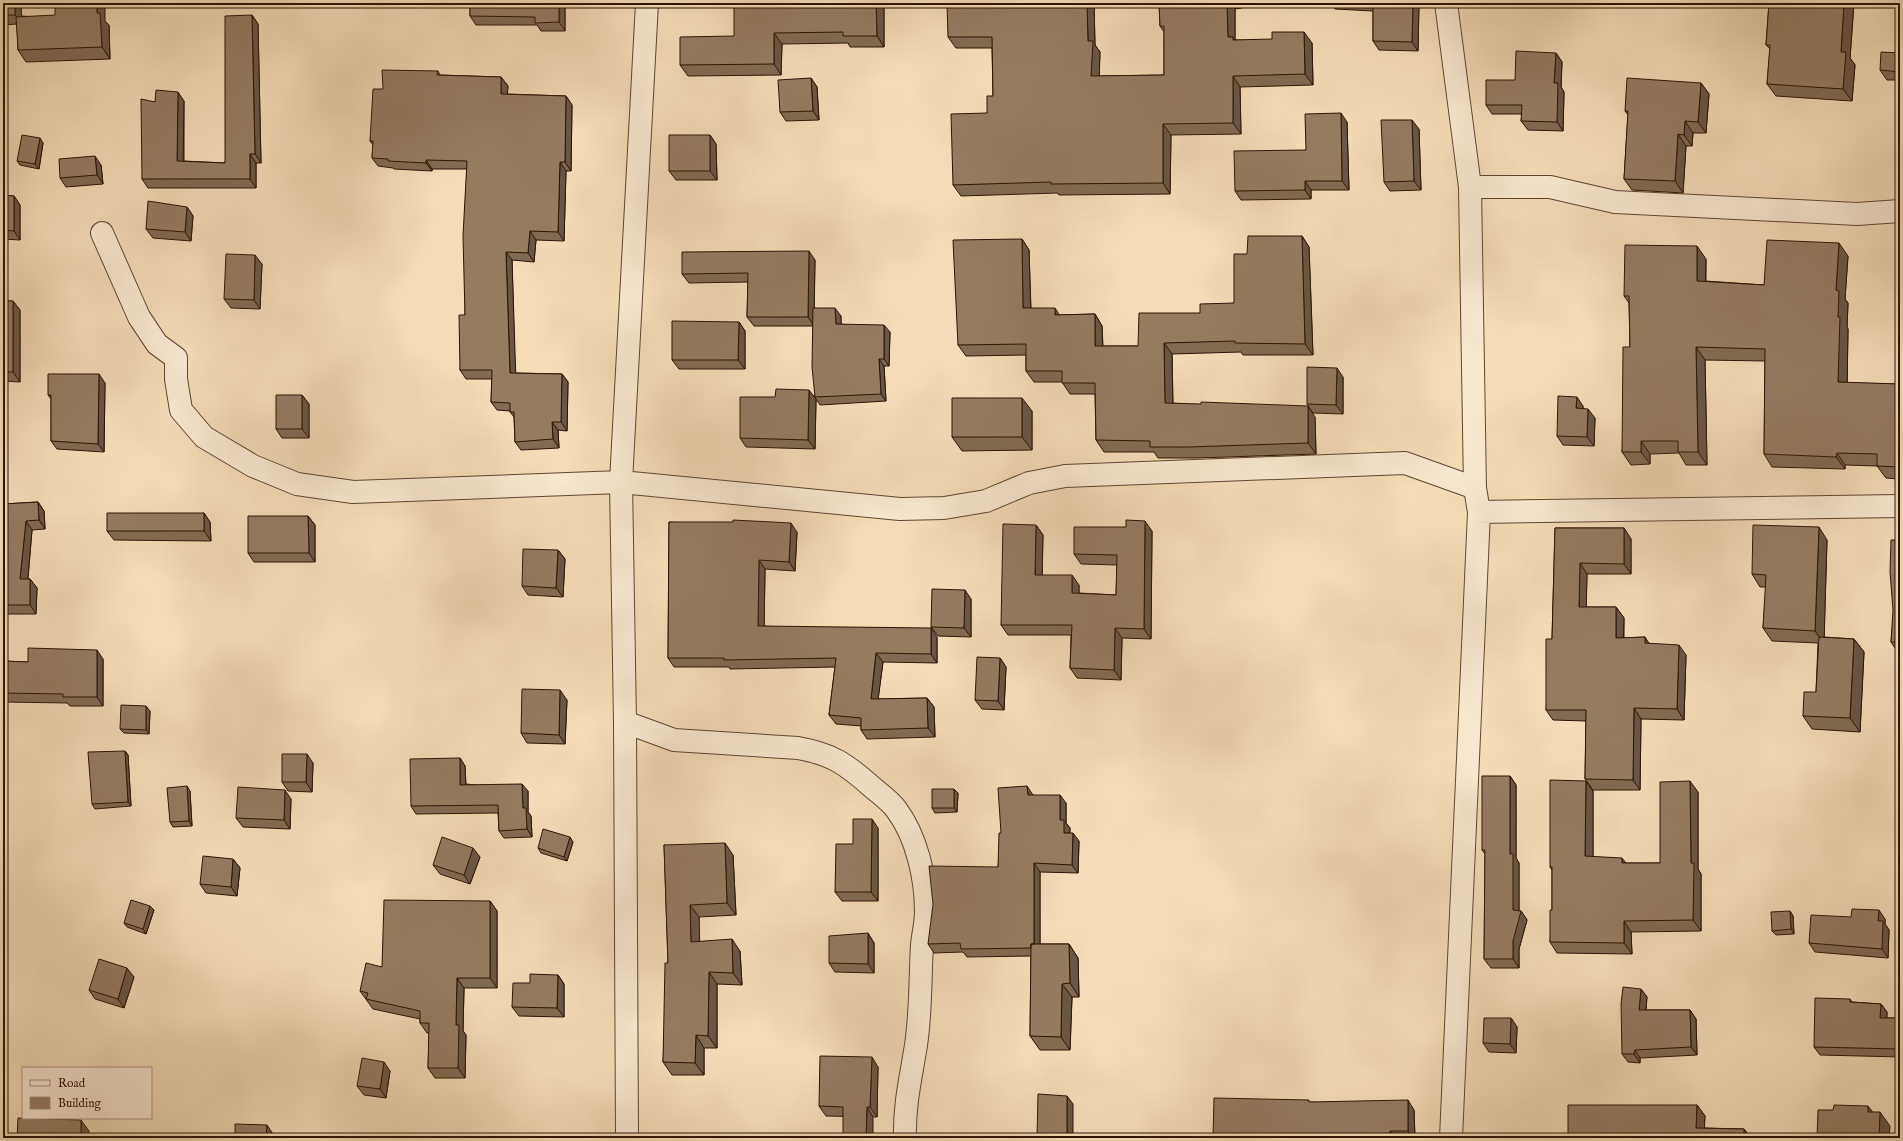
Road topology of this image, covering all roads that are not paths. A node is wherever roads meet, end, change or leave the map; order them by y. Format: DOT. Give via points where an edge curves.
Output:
graph roads {
  1 [pos="646,3"];
  2 [pos="1446,3"];
  3 [pos="1470,187"];
  4 [pos="1900,211"];
  5 [pos="102,233"];
  6 [pos="621,482"];
  7 [pos="1475,488"];
  8 [pos="1900,506"];
  9 [pos="1479,512"];
  10 [pos="625,722"];
  11 [pos="627,1138"];
  12 [pos="905,1138"];
  13 [pos="1451,1138"];
  1 -- 6 [label="street"];
  2 -- 3 [label="street"];
  3 -- 4 [label="street" via="1550,187 1615,202 1857,214"];
  3 -- 7 [label="street"];
  5 -- 6 [label="street" via="139,317 158,344 176,358 176,379 182,410 204,437 253,466 297,484 353,492"];
  6 -- 7 [label="street" via="900,508 944,508 986,501 1028,483 1065,476 1405,463"];
  6 -- 10 [label="street"];
  7 -- 9 [label="street"];
  8 -- 9 [label="street"];
  9 -- 13 [label="street"];
  10 -- 11 [label="street"];
  10 -- 12 [label="street" via="674,740 818,751 834,758 864,780 895,808 909,830 924,881 926,913 916,1044 904,1114"];
}
